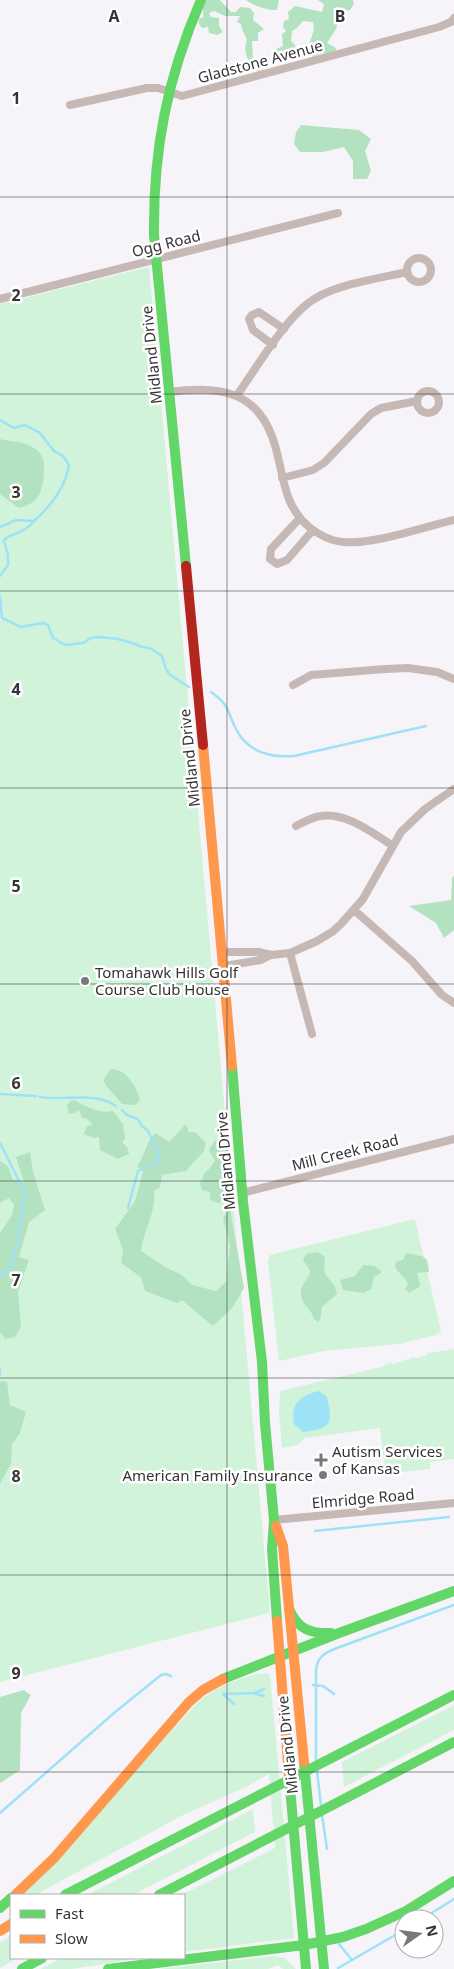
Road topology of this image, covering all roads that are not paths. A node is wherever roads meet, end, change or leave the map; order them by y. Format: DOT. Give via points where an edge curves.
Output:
graph roads {
  1 [pos="202,0"];
  2 [pos="454,18"];
  3 [pos="169,92"];
  4 [pos="70,105"];
  5 [pos="338,213"];
  6 [pos="156,260"];
  7 [pos="407,272"];
  8 [pos="0,299"];
  9 [pos="284,329"];
  10 [pos="273,345"];
  11 [pos="170,392"];
  12 [pos="237,395"];
  13 [pos="417,401"];
  14 [pos="282,478"];
  15 [pos="300,518"];
  16 [pos="454,520"];
  17 [pos="313,530"];
  18 [pos="454,678"];
  19 [pos="293,685"];
  20 [pos="454,790"];
  21 [pos="296,826"];
  22 [pos="392,845"];
  23 [pos="354,910"];
  24 [pos="223,952"];
  25 [pos="290,952"];
  26 [pos="271,955"];
  27 [pos="224,966"];
  28 [pos="454,1003"];
  29 [pos="312,1034"];
  30 [pos="454,1139"];
  31 [pos="242,1193"];
  32 [pos="454,1503"];
  33 [pos="274,1520"];
  34 [pos="454,1591"];
  35 [pos="289,1609"];
  36 [pos="339,1632"];
  37 [pos="293,1652"];
  38 [pos="279,1657"];
  39 [pos="454,1695"];
  40 [pos="454,1742"];
  41 [pos="454,1881"];
  42 [pos="16,1894"];
  43 [pos="67,1894"];
  44 [pos="161,1894"];
  45 [pos="10,1899"];
  46 [pos="0,1908"];
  47 [pos="322,1942"];
  48 [pos="304,1945"];
  49 [pos="40,1959"];
  50 [pos="22,1969"];
  51 [pos="108,1969"];
  52 [pos="306,1969"];
  53 [pos="324,1969"];
  1 -- 3 [label="main road, Midland Drive" via="183,40"];
  2 -- 3 [label="street, Gladstone Avenue" via="438,27 182,96"];
  3 -- 4 [label="street, Gladstone Avenue" via="147,88"];
  3 -- 6 [label="main road, Midland Drive" via="154,178"];
  5 -- 6 [label="street, Ogg Road"];
  6 -- 8 [label="street, Ogg Road"];
  6 -- 11 [label="main road, Midland Drive"];
  7 -- 9 [label="street" via="317,297"];
  9 -- 10 [label="street"];
  9 -- 10 [label="street" via="259,312 249,319 253,330"];
  10 -- 12 [label="street"];
  11 -- 12 [label="street" via="210,389"];
  11 -- 24 [label="main road, Midland Drive"];
  12 -- 14 [label="street" via="264,421 276,449"];
  13 -- 14 [label="street" via="390,406 371,414 324,463 313,470"];
  14 -- 15 [label="street" via="291,505"];
  15 -- 17 [label="street"];
  15 -- 17 [label="street" via="271,549 270,559 273,562 277,564 287,560"];
  16 -- 17 [label="street" via="354,543 328,539"];
  18 -- 19 [label="street" via="408,668 311,676"];
  20 -- 22 [label="street" via="411,820"];
  21 -- 22 [label="street" via="320,816 342,817"];
  22 -- 23 [label="street"];
  23 -- 25 [label="street" via="332,932"];
  23 -- 28 [label="street"];
  24 -- 26 [label="street"];
  24 -- 27 [label="main road, Midland Drive"];
  25 -- 26 [label="street"];
  25 -- 29 [label="street"];
  26 -- 27 [label="street" via="261,960"];
  27 -- 31 [label="main road, Midland Drive"];
  30 -- 31 [label="street, Mill Creek Road"];
  31 -- 33 [label="main road, Midland Drive" via="262,1362"];
  32 -- 33 [label="street, Elmridge Road"];
  33 -- 35 [label="main road, Midland Drive" via="283,1546"];
  33 -- 38 [label="main road, Midland Drive" via="272,1549"];
  34 -- 36 [label="main road"];
  35 -- 36 [label="main road" via="298,1626 309,1633"];
  35 -- 37 [label="main road, Midland Drive"];
  36 -- 37 [label="main road"];
  37 -- 38 [label="main road"];
  37 -- 47 [label="main road, Midland Drive"];
  38 -- 42 [label="main road" via="216,1682 189,1702 55,1857"];
  38 -- 48 [label="main road, Midland Drive"];
  39 -- 43 [label="main road"];
  40 -- 44 [label="main road"];
  41 -- 47 [label="main road" via="422,1903 386,1921"];
  45 -- 46 [label="main road"];
  47 -- 48 [label="main road"];
  47 -- 53 [label="main road, Midland Drive"];
  48 -- 51 [label="main road"];
  48 -- 52 [label="main road, Midland Drive"];
  49 -- 50 [label="main road"];
}
